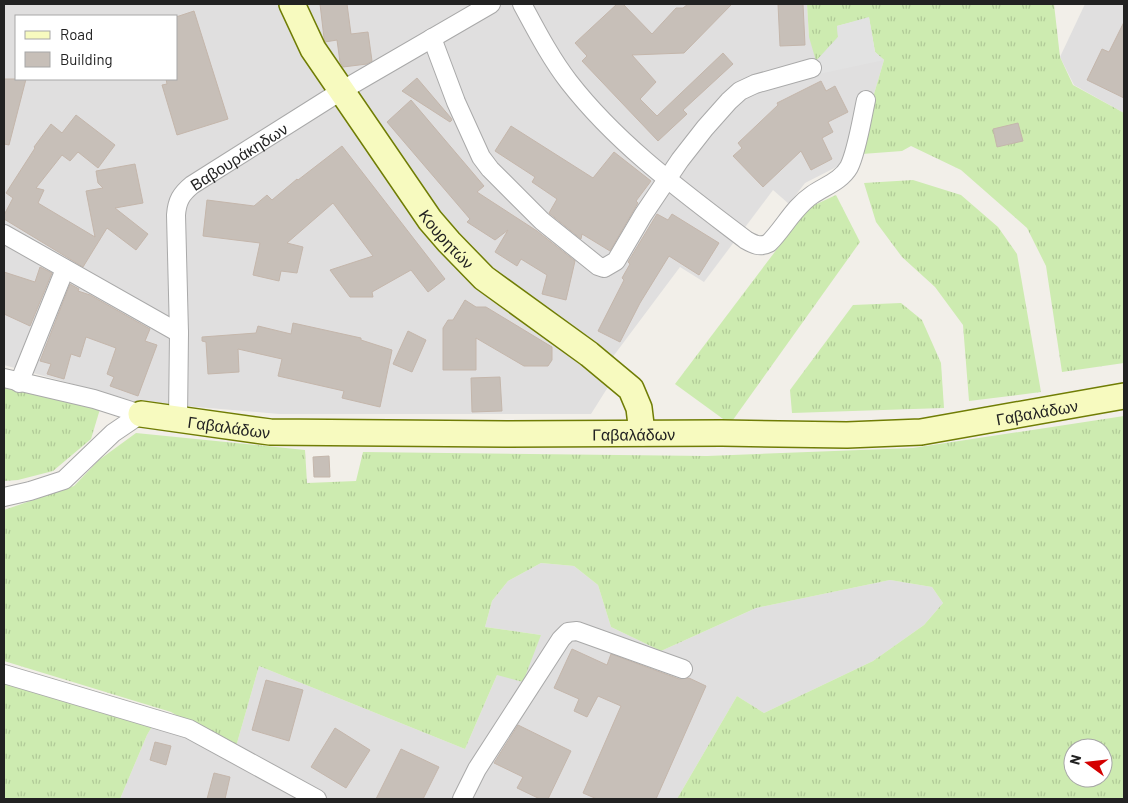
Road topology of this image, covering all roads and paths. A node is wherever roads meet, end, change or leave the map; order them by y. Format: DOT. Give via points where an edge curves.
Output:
graph roads {
  1 [pos="292,4"];
  2 [pos="491,4"];
  3 [pos="522,4"];
  4 [pos="432,38"];
  5 [pos="812,68"];
  6 [pos="341,91"];
  7 [pos="866,100"];
  8 [pos="667,179"];
  9 [pos="4,234"];
  10 [pos="65,268"];
  11 [pos="179,333"];
  12 [pos="11,380"];
  13 [pos="1124,396"];
  14 [pos="141,414"];
  15 [pos="178,419"];
  16 [pos="642,433"];
  17 [pos="4,496"];
  18 [pos="683,669"];
  19 [pos="4,674"];
  20 [pos="317,799"];
  21 [pos="462,799"];
  1 -- 6 [label="street, Κουρητών" via="313,49"];
  2 -- 4 [label="street, Βαβουράκηδων"];
  3 -- 8 [label="street" via="568,81 618,135"];
  4 -- 6 [label="street, Βαβουράκηδων"];
  4 -- 8 [label="street" via="481,157 542,221 598,266 608,267 616,261"];
  5 -- 8 [label="street" via="740,91 705,128"];
  6 -- 11 [label="street, Βαβουράκηδων" via="192,185 180,197 176,215"];
  6 -- 16 [label="street, Κουρητών" via="448,242 484,278 589,354 631,389 639,408"];
  7 -- 8 [label="street" via="849,167 838,179 804,201 764,246 746,240"];
  9 -- 10 [label="street"];
  10 -- 11 [label="street"];
  10 -- 12 [label="street"];
  11 -- 15 [label="street, Βαβουράκηδων"];
  12 -- 14 [label="street" via="86,397"];
  13 -- 16 [label="street, Γαβαλάδων" via="896,434"];
  14 -- 15 [label="street, Γαβαλάδων"];
  14 -- 17 [label="street" via="112,434 64,480"];
  15 -- 16 [label="street, Γαβαλάδων" via="270,432"];
  18 -- 21 [label="street" via="577,631 568,632 477,769"];
  19 -- 20 [label="street" via="189,729"];
}
